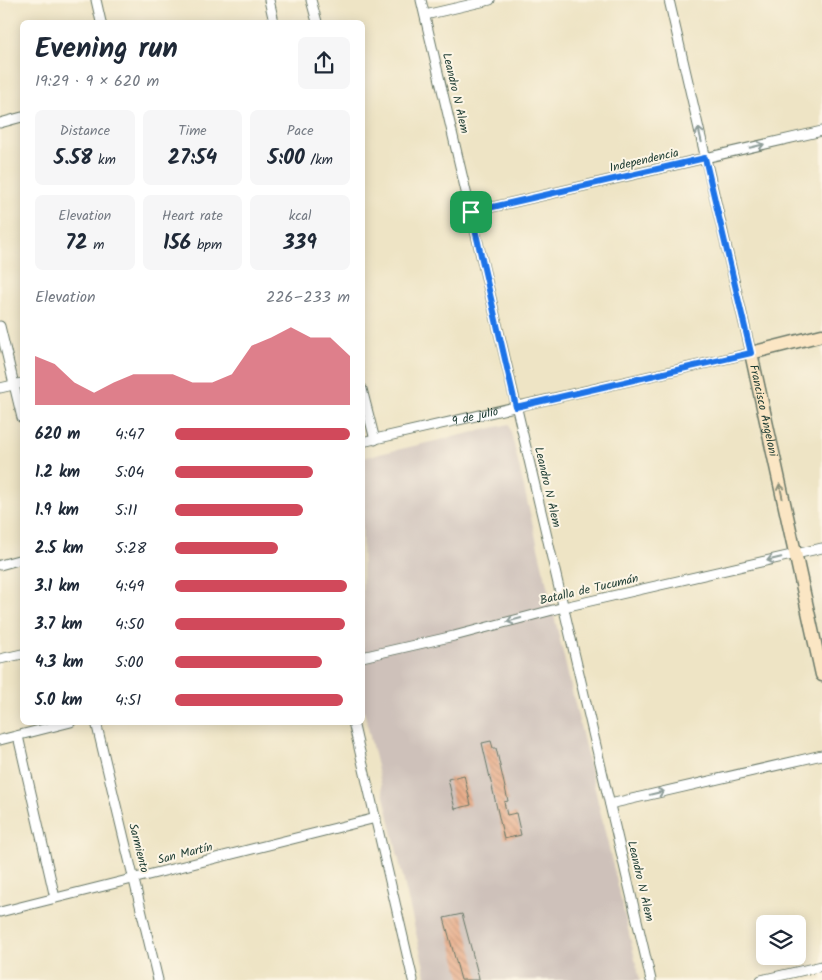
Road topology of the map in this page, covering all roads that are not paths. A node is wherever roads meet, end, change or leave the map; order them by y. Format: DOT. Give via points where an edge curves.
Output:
graph roads {
  1 [pos="96,0"];
  2 [pos="269,0"];
  3 [pos="312,0"];
  4 [pos="421,0"];
  5 [pos="490,0"];
  6 [pos="669,0"];
  7 [pos="425,15"];
  8 [pos="101,20"];
  9 [pos="274,20"];
  10 [pos="317,20"];
  11 [pos="20,118"];
  12 [pos="0,123"];
  13 [pos="822,131"];
  14 [pos="705,158"];
  15 [pos="471,212"];
  16 [pos="0,326"];
  17 [pos="822,335"];
  18 [pos="751,353"];
  19 [pos="18,384"];
  20 [pos="0,388"];
  21 [pos="20,401"];
  22 [pos="365,402"];
  23 [pos="516,407"];
  24 [pos="375,440"];
  25 [pos="365,442"];
  26 [pos="822,548"];
  27 [pos="795,554"];
  28 [pos="20,560"];
  29 [pos="0,565"];
  30 [pos="564,607"];
  31 [pos="20,654"];
  32 [pos="365,656"];
  33 [pos="0,659"];
  34 [pos="822,675"];
  35 [pos="60,725"];
  36 [pos="97,725"];
  37 [pos="354,725"];
  38 [pos="18,736"];
  39 [pos="0,740"];
  40 [pos="822,755"];
  41 [pos="610,804"];
  42 [pos="376,818"];
  43 [pos="134,879"];
  44 [pos="55,898"];
  45 [pos="0,912"];
  46 [pos="822,966"];
  47 [pos="158,980"];
  48 [pos="413,980"];
  49 [pos="651,980"];
  50 [pos="761,980"];
  1 -- 8 [label="street"];
  2 -- 9 [label="street"];
  3 -- 10 [label="street"];
  4 -- 7 [label="street, Leandro N Alem"];
  5 -- 7 [label="street"];
  14 -- 6 [label="street, Francisco Angeloni, one-way"];
  7 -- 15 [label="street, Leandro N Alem"];
  11 -- 12 [label="street"];
  14 -- 13 [label="street, Independencia, one-way"];
  14 -- 15 [label="street, Independencia"];
  14 -- 18 [label="street, Francisco Angeloni"];
  15 -- 23 [label="street, Leandro N Alem"];
  16 -- 19 [label="street"];
  17 -- 18 [label="main road, 9 de julio"];
  18 -- 23 [label="street, 9 de julio"];
  27 -- 18 [label="main road, Francisco Angeloni, one-way"];
  19 -- 20 [label="street"];
  19 -- 21 [label="street"];
  22 -- 24 [label="street"];
  23 -- 24 [label="street, 9 de julio"];
  23 -- 30 [label="street, Leandro N Alem"];
  24 -- 25 [label="street, 9 de julio"];
  26 -- 27 [label="street, Batalla de Tucumán"];
  27 -- 30 [label="street, Batalla de Tucumán, one-way"];
  27 -- 34 [label="main road, Francisco Angeloni"];
  28 -- 29 [label="street"];
  30 -- 32 [label="street, Batalla de Tucumán, one-way"];
  30 -- 41 [label="street, Leandro N Alem"];
  31 -- 33 [label="street"];
  35 -- 38 [label="street"];
  36 -- 43 [label="street, Sarmiento"];
  37 -- 42 [label="street"];
  38 -- 39 [label="street"];
  38 -- 44 [label="street"];
  41 -- 40 [label="street, one-way"];
  41 -- 49 [label="street, Leandro N Alem"];
  42 -- 43 [label="street, San Martín"];
  42 -- 48 [label="street"];
  43 -- 44 [label="street, San Martín"];
  43 -- 47 [label="street, Sarmiento"];
  44 -- 45 [label="street, San Martín"];
  46 -- 50 [label="street"];
}
